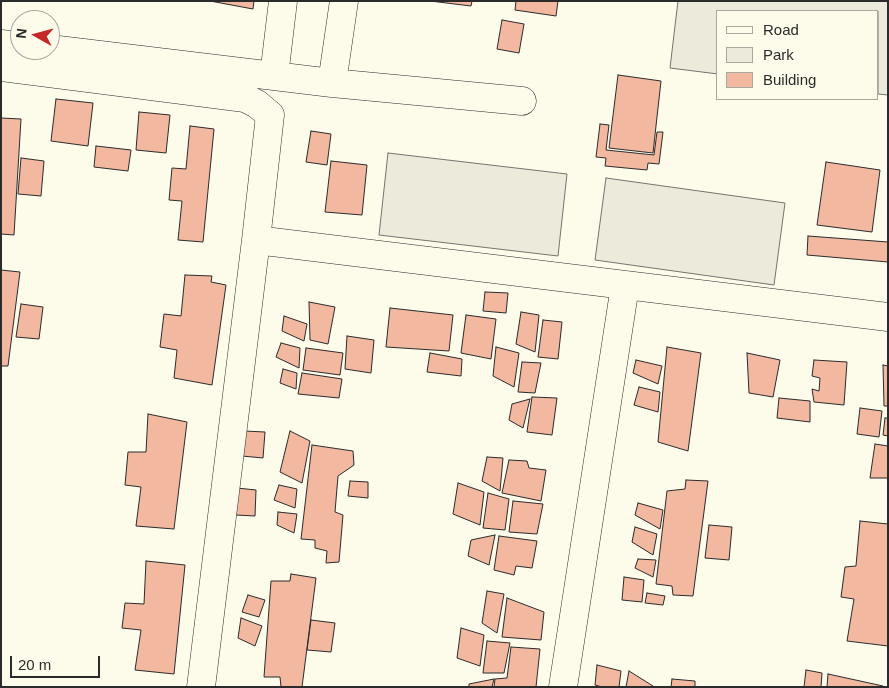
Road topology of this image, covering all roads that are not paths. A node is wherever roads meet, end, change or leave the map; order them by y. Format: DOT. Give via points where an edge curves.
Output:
graph roads {
  1 [pos="283,1"];
  2 [pos="344,1"];
  3 [pos="60,50"];
  4 [pos="1,67"];
  5 [pos="274,76"];
  6 [pos="332,83"];
  7 [pos="522,101"];
  8 [pos="256,240"];
  9 [pos="625,286"];
  10 [pos="888,318"];
  11 [pos="201,687"];
  12 [pos="563,687"];
  1 -- 5 [label="street"];
  2 -- 6 [label="street"];
  3 -- 5 [label="street"];
  4 -- 8 [label="street" via="244,98 257,104 270,115"];
  5 -- 6 [label="street"];
  6 -- 7 [label="street"];
  8 -- 9 [label="street"];
  8 -- 11 [label="street"];
  9 -- 10 [label="street"];
  9 -- 12 [label="street"];
}
